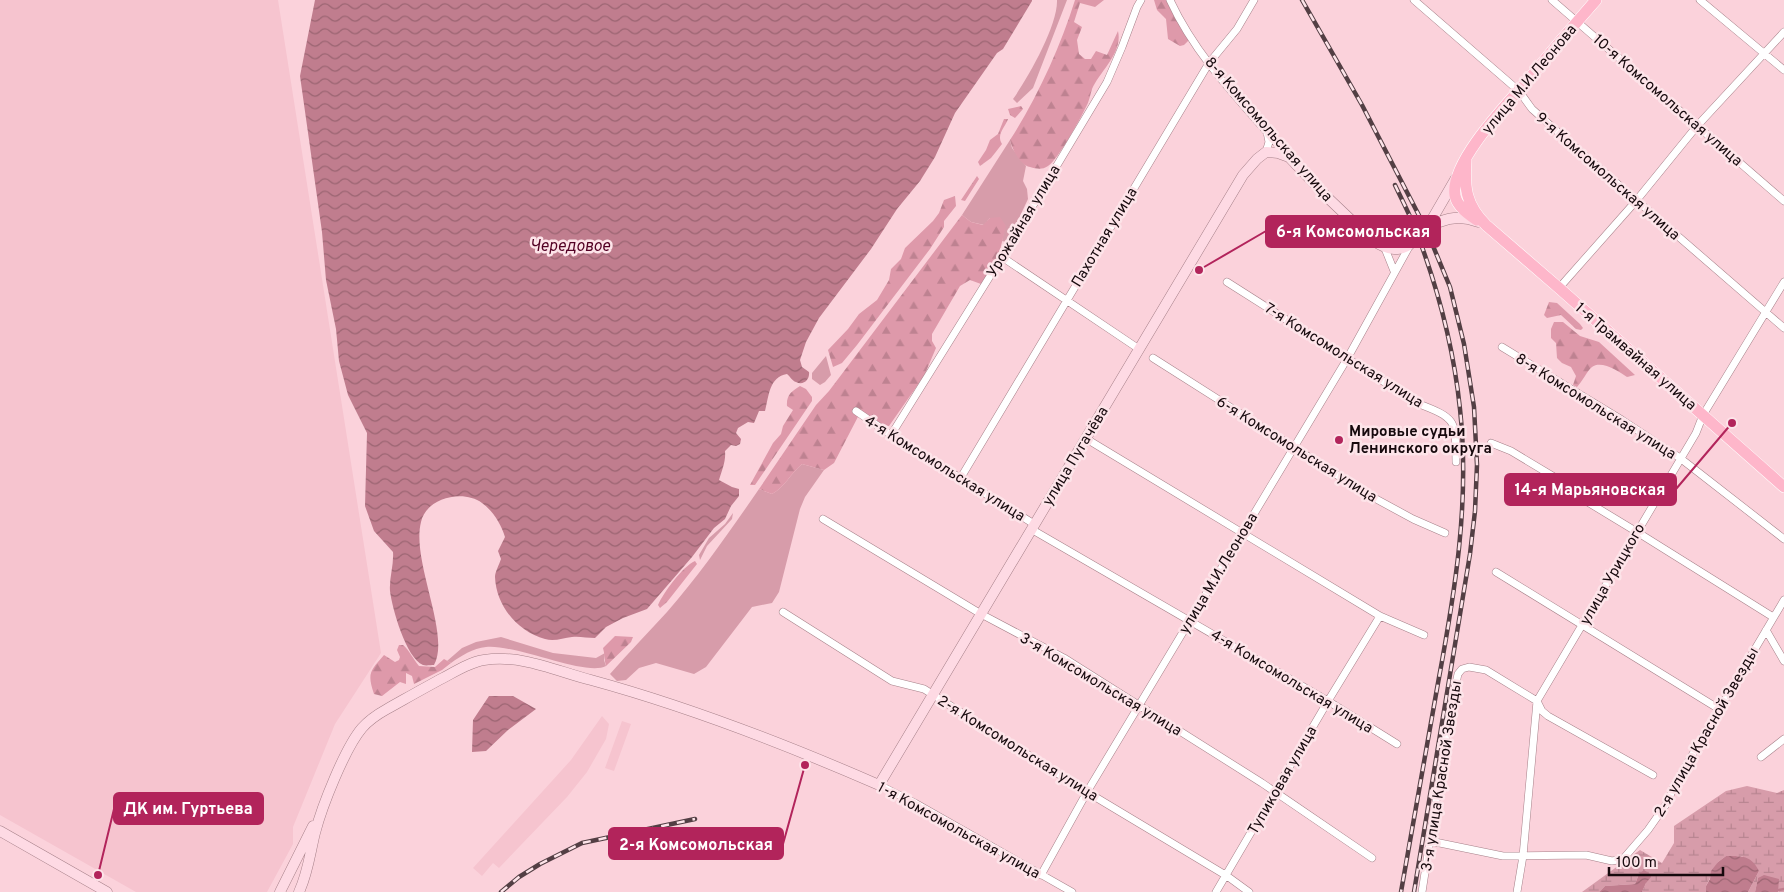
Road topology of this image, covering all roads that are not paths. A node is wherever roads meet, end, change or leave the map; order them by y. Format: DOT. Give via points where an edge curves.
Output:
graph roads {
  1 [pos="1141,0"];
  2 [pos="1170,0"];
  3 [pos="1254,0"];
  4 [pos="1414,0"];
  5 [pos="1552,0"];
  6 [pos="1596,0"];
  7 [pos="1700,0"];
  8 [pos="1578,21"];
  9 [pos="1784,32"];
  10 [pos="1764,54"];
  11 [pos="1209,63"];
  12 [pos="1784,70"];
  13 [pos="1519,91"];
  14 [pos="1697,126"];
  15 [pos="1267,132"];
  16 [pos="1266,152"];
  17 [pos="1289,157"];
  18 [pos="1460,179"];
  19 [pos="1636,200"];
  20 [pos="1784,201"];
  21 [pos="1459,203"];
  22 [pos="1442,204"];
  23 [pos="1476,215"];
  24 [pos="1447,218"];
  25 [pos="1486,226"];
  26 [pos="1422,232"];
  27 [pos="1410,244"];
  28 [pos="1384,246"];
  29 [pos="1002,257"];
  30 [pos="1394,271"];
  31 [pos="1227,282"];
  32 [pos="1784,282"];
  33 [pos="1559,288"];
  34 [pos="1067,300"];
  35 [pos="1766,312"];
  36 [pos="1784,328"];
  37 [pos="1502,347"];
  38 [pos="1139,349"];
  39 [pos="1153,358"];
  40 [pos="1347,359"];
  41 [pos="856,411"];
  42 [pos="1703,415"];
  43 [pos="891,436"];
  44 [pos="1085,438"];
  45 [pos="1492,443"];
  46 [pos="1294,448"];
  47 [pos="1680,458"];
  48 [pos="1456,462"];
  49 [pos="960,479"];
  50 [pos="1784,487"];
  51 [pos="823,519"];
  52 [pos="1033,526"];
  53 [pos="1243,532"];
  54 [pos="1637,532"];
  55 [pos="1444,533"];
  56 [pos="1784,539"];
  57 [pos="1496,572"];
  58 [pos="1784,600"];
  59 [pos="783,612"];
  60 [pos="981,614"];
  61 [pos="1380,616"];
  62 [pos="1773,617"];
  63 [pos="1190,620"];
  64 [pos="1582,625"];
  65 [pos="1766,630"];
  66 [pos="1424,635"];
  67 [pos="1784,661"];
  68 [pos="933,695"];
  69 [pos="1328,701"];
  70 [pos="1538,701"];
  71 [pos="1139,705"];
  72 [pos="1718,709"];
  73 [pos="1784,739"];
  74 [pos="1397,744"];
  75 [pos="1761,757"];
  76 [pos="1653,775"];
  77 [pos="879,785"];
  78 [pos="1087,792"];
  79 [pos="1274,792"];
  80 [pos="328,796"];
  81 [pos="0,831"];
  82 [pos="1430,841"];
  83 [pos="1522,856"];
  84 [pos="1372,858"];
  85 [pos="1041,875"];
  86 [pos="1226,876"];
  87 [pos="107,892"];
  88 [pos="280,892"];
  89 [pos="299,892"];
  90 [pos="1072,892"];
  91 [pos="1216,892"];
  92 [pos="1250,892"];
  93 [pos="1422,892"];
  94 [pos="1517,892"];
  1 -- 29 [label="street, Урожайная улица" via="1107,82"];
  2 -- 11 [label="street, 8-я Комсомольская улица" via="1190,38"];
  3 -- 11 [label="street, Пахотная улица" via="1237,29"];
  4 -- 13 [label="street, 9-я Комсомольская улица"];
  5 -- 8 [label="street, 10-я Комсомольская улица"];
  6 -- 8 [label="main road, улица М.И.Леонова"];
  7 -- 10 [label="street"];
  8 -- 13 [label="main road, улица М.И.Леонова"];
  8 -- 14 [label="street, 10-я Комсомольская улица"];
  9 -- 10 [label="street"];
  10 -- 12 [label="street"];
  10 -- 14 [label="street"];
  11 -- 15 [label="street, 8-я Комсомольская улица"];
  11 -- 34 [label="street, Пахотная улица"];
  13 -- 18 [label="main road, улица М.И.Леонова" via="1482,133 1466,160"];
  13 -- 19 [label="street, 9-я Комсомольская улица" via="1532,109"];
  14 -- 19 [label="street"];
  14 -- 20 [label="street, 10-я Комсомольская улица"];
  15 -- 16 [label="street"];
  15 -- 17 [label="street, 8-я Комсомольская улица"];
  16 -- 17 [label="main road"];
  16 -- 38 [label="main road, улица Пугачёва" via="1244,175"];
  17 -- 28 [label="main road, 8-я Комсомольская улица" via="1365,233"];
  18 -- 21 [label="main road" via="1455,194"];
  18 -- 22 [label="main road"];
  18 -- 23 [label="main road"];
  19 -- 33 [label="street"];
  19 -- 35 [label="street, 9-я Комсомольская улица"];
  21 -- 22 [label="main road"];
  21 -- 23 [label="main road"];
  21 -- 24 [label="main road"];
  21 -- 25 [label="main road" via="1468,214"];
  22 -- 26 [label="main road"];
  23 -- 25 [label="main road"];
  24 -- 25 [label="main road" via="1466,218"];
  24 -- 26 [label="main road"];
  25 -- 33 [label="main road, 1-я Трамвайная улица"];
  26 -- 27 [label="main road, улица М.И.Леонова"];
  26 -- 28 [label="main road" via="1402,243"];
  27 -- 28 [label="main road" via="1394,250"];
  27 -- 30 [label="street, улица М.И.Леонова"];
  28 -- 30 [label="street"];
  29 -- 34 [label="street"];
  29 -- 43 [label="street, Урожайная улица"];
  30 -- 40 [label="street, улица М.И.Леонова"];
  31 -- 40 [label="street, 7-я Комсомольская улица"];
  32 -- 35 [label="street, улица Урицкого"];
  33 -- 42 [label="main road, 1-я Трамвайная улица"];
  34 -- 38 [label="street"];
  34 -- 49 [label="street, Пахотная улица"];
  35 -- 36 [label="street, 9-я Комсомольская улица"];
  35 -- 42 [label="street, улица Урицкого"];
  37 -- 47 [label="street, 8-я Комсомольская улица"];
  38 -- 44 [label="main road, улица Пугачёва"];
  39 -- 46 [label="street, 6-я Комсомольская улица"];
  40 -- 46 [label="street, улица М.И.Леонова"];
  40 -- 48 [label="street, 7-я Комсомольская улица" via="1452,421"];
  41 -- 43 [label="street, 4-я Комсомольская улица"];
  42 -- 47 [label="street, улица Урицкого"];
  42 -- 50 [label="main road, 1-я Трамвайная улица"];
  43 -- 49 [label="street, 4-я Комсомольская улица"];
  44 -- 52 [label="main road, улица Пугачёва"];
  44 -- 53 [label="street"];
  45 -- 54 [label="street" via="1566,484 1576,495"];
  46 -- 53 [label="street, улица М.И.Леонова"];
  46 -- 55 [label="street, 6-я Комсомольская улица" via="1367,494"];
  47 -- 54 [label="street, улица Урицкого"];
  47 -- 56 [label="street, 8-я Комсомольская улица"];
  49 -- 52 [label="street, 4-я Комсомольская улица"];
  51 -- 60 [label="street, 3-я Комсомольская улица"];
  52 -- 60 [label="main road, улица Пугачёва"];
  52 -- 63 [label="street, 4-я Комсомольская улица"];
  53 -- 61 [label="street"];
  53 -- 63 [label="street, улица М.И.Леонова"];
  54 -- 62 [label="street"];
  54 -- 64 [label="street, улица Урицкого"];
  57 -- 64 [label="street"];
  58 -- 62 [label="street, 2-я улица Красной Звезды"];
  59 -- 68 [label="street, 2-я Комсомольская улица" via="892,681 916,686"];
  60 -- 68 [label="main road, улица Пугачёва"];
  60 -- 71 [label="street, 3-я Комсомольская улица" via="1064,658"];
  61 -- 66 [label="street"];
  61 -- 69 [label="street, Тупиковая улица"];
  62 -- 65 [label="street, 2-я улица Красной Звезды"];
  63 -- 69 [label="street, 4-я Комсомольская улица"];
  63 -- 71 [label="street, улица М.И.Леонова"];
  64 -- 70 [label="street, улица Урицкого"];
  64 -- 72 [label="street"];
  65 -- 67 [label="street"];
  65 -- 72 [label="street, 2-я улица Красной Звезды"];
  68 -- 77 [label="main road, улица Пугачёва"];
  68 -- 78 [label="street, 2-я Комсомольская улица"];
  69 -- 74 [label="street, 4-я Комсомольская улица"];
  69 -- 79 [label="street, Тупиковая улица"];
  70 -- 76 [label="street" via="1548,716"];
  70 -- 82 [label="street, 3-я улица Красной Звезды" via="1486,670 1469,667 1458,674"];
  70 -- 83 [label="street, улица Урицкого"];
  71 -- 78 [label="street, улица М.И.Леонова"];
  71 -- 79 [label="street, 3-я Комсомольская улица"];
  72 -- 83 [label="street, 2-я улица Красной Звезды" via="1667,802 1623,859 1612,861 1586,855"];
  73 -- 75 [label="street"];
  77 -- 80 [label="main road, 1-я Комсомольская улица" via="676,706 545,666 498,658 464,667 378,714 363,727 349,748"];
  77 -- 85 [label="street, 1-я Комсомольская улица"];
  78 -- 85 [label="street, улица М.И.Леонова"];
  78 -- 86 [label="street, 2-я Комсомольская улица"];
  79 -- 84 [label="street, 3-я Комсомольская улица"];
  79 -- 86 [label="street, Тупиковая улица"];
  80 -- 88 [label="main road"];
  80 -- 89 [label="main road"];
  81 -- 87 [label="main road"];
  82 -- 83 [label="street" via="1502,856"];
  82 -- 93 [label="street, 3-я улица Красной Звезды"];
  83 -- 94 [label="street, улица Урицкого"];
  85 -- 90 [label="street, 1-я Комсомольская улица"];
  86 -- 91 [label="street, Тупиковая улица"];
  86 -- 92 [label="street, 2-я Комсомольская улица"];
}
